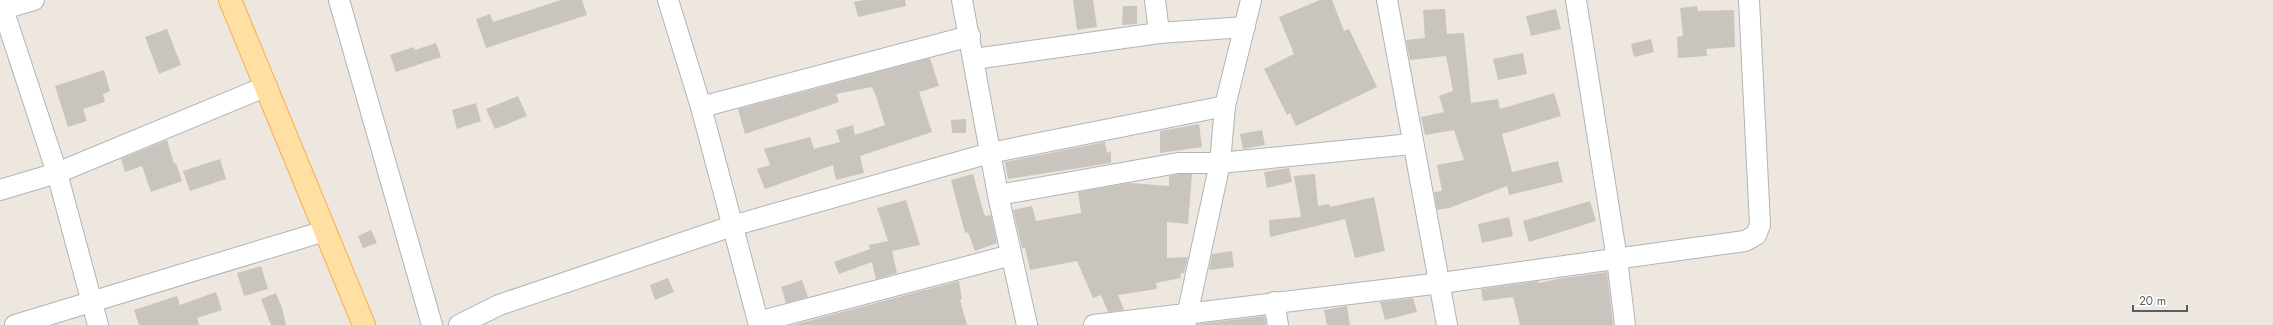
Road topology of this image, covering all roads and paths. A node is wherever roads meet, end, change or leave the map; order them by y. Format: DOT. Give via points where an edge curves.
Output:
graph roads {
  1 [pos="34,0"];
  2 [pos="230,0"];
  3 [pos="339,0"];
  4 [pos="668,0"];
  5 [pos="962,0"];
  6 [pos="1155,0"];
  7 [pos="1251,0"];
  8 [pos="1387,0"];
  9 [pos="1576,0"];
  10 [pos="1748,0"];
  11 [pos="2,10"];
  12 [pos="1245,26"];
  13 [pos="1159,33"];
  14 [pos="970,36"];
  15 [pos="974,59"];
  16 [pos="267,86"];
  17 [pos="1225,106"];
  18 [pos="701,107"];
  19 [pos="1412,144"];
  20 [pos="990,153"];
  21 [pos="1220,163"];
  22 [pos="57,173"];
  23 [pos="0,190"];
  24 [pos="998,195"];
  25 [pos="732,226"];
  26 [pos="325,231"];
  27 [pos="1011,255"];
  28 [pos="1617,259"];
  29 [pos="1441,283"];
  30 [pos="1274,302"];
  31 [pos="92,303"];
  32 [pos="1186,319"];
  33 [pos="759,323"];
  34 [pos="15,325"];
  35 [pos="98,325"];
  36 [pos="364,325"];
  37 [pos="432,325"];
  38 [pos="459,325"];
  39 [pos="1027,325"];
  40 [pos="1094,325"];
  41 [pos="1278,325"];
  42 [pos="1447,325"];
  43 [pos="1625,325"];
  1 -- 11 [label="street"];
  2 -- 16 [label="main road"];
  3 -- 37 [label="street"];
  4 -- 18 [label="street"];
  5 -- 14 [label="street"];
  6 -- 13 [label="street"];
  7 -- 12 [label="street"];
  8 -- 19 [label="street"];
  9 -- 28 [label="street"];
  10 -- 28 [label="street" via="1760,224 1756,235 1745,241"];
  11 -- 22 [label="street"];
  12 -- 13 [label="street"];
  12 -- 17 [label="street"];
  13 -- 15 [label="street"];
  14 -- 15 [label="street"];
  14 -- 18 [label="street"];
  15 -- 20 [label="street"];
  16 -- 22 [label="street"];
  16 -- 26 [label="main road"];
  17 -- 20 [label="street"];
  17 -- 21 [label="street"];
  18 -- 25 [label="street"];
  19 -- 21 [label="street"];
  19 -- 29 [label="street"];
  20 -- 24 [label="street"];
  20 -- 25 [label="street"];
  21 -- 24 [label="street" via="1178,163"];
  21 -- 32 [label="street"];
  22 -- 23 [label="street"];
  22 -- 31 [label="street"];
  24 -- 27 [label="street"];
  25 -- 33 [label="street"];
  25 -- 38 [label="street" via="499,305"];
  26 -- 31 [label="street"];
  26 -- 36 [label="main road"];
  27 -- 33 [label="street"];
  27 -- 39 [label="street"];
  28 -- 29 [label="street"];
  28 -- 43 [label="street"];
  29 -- 30 [label="street"];
  29 -- 42 [label="street"];
  30 -- 32 [label="street"];
  30 -- 41 [label="street"];
  31 -- 34 [label="street"];
  31 -- 35 [label="street"];
  32 -- 40 [label="street"];
}
